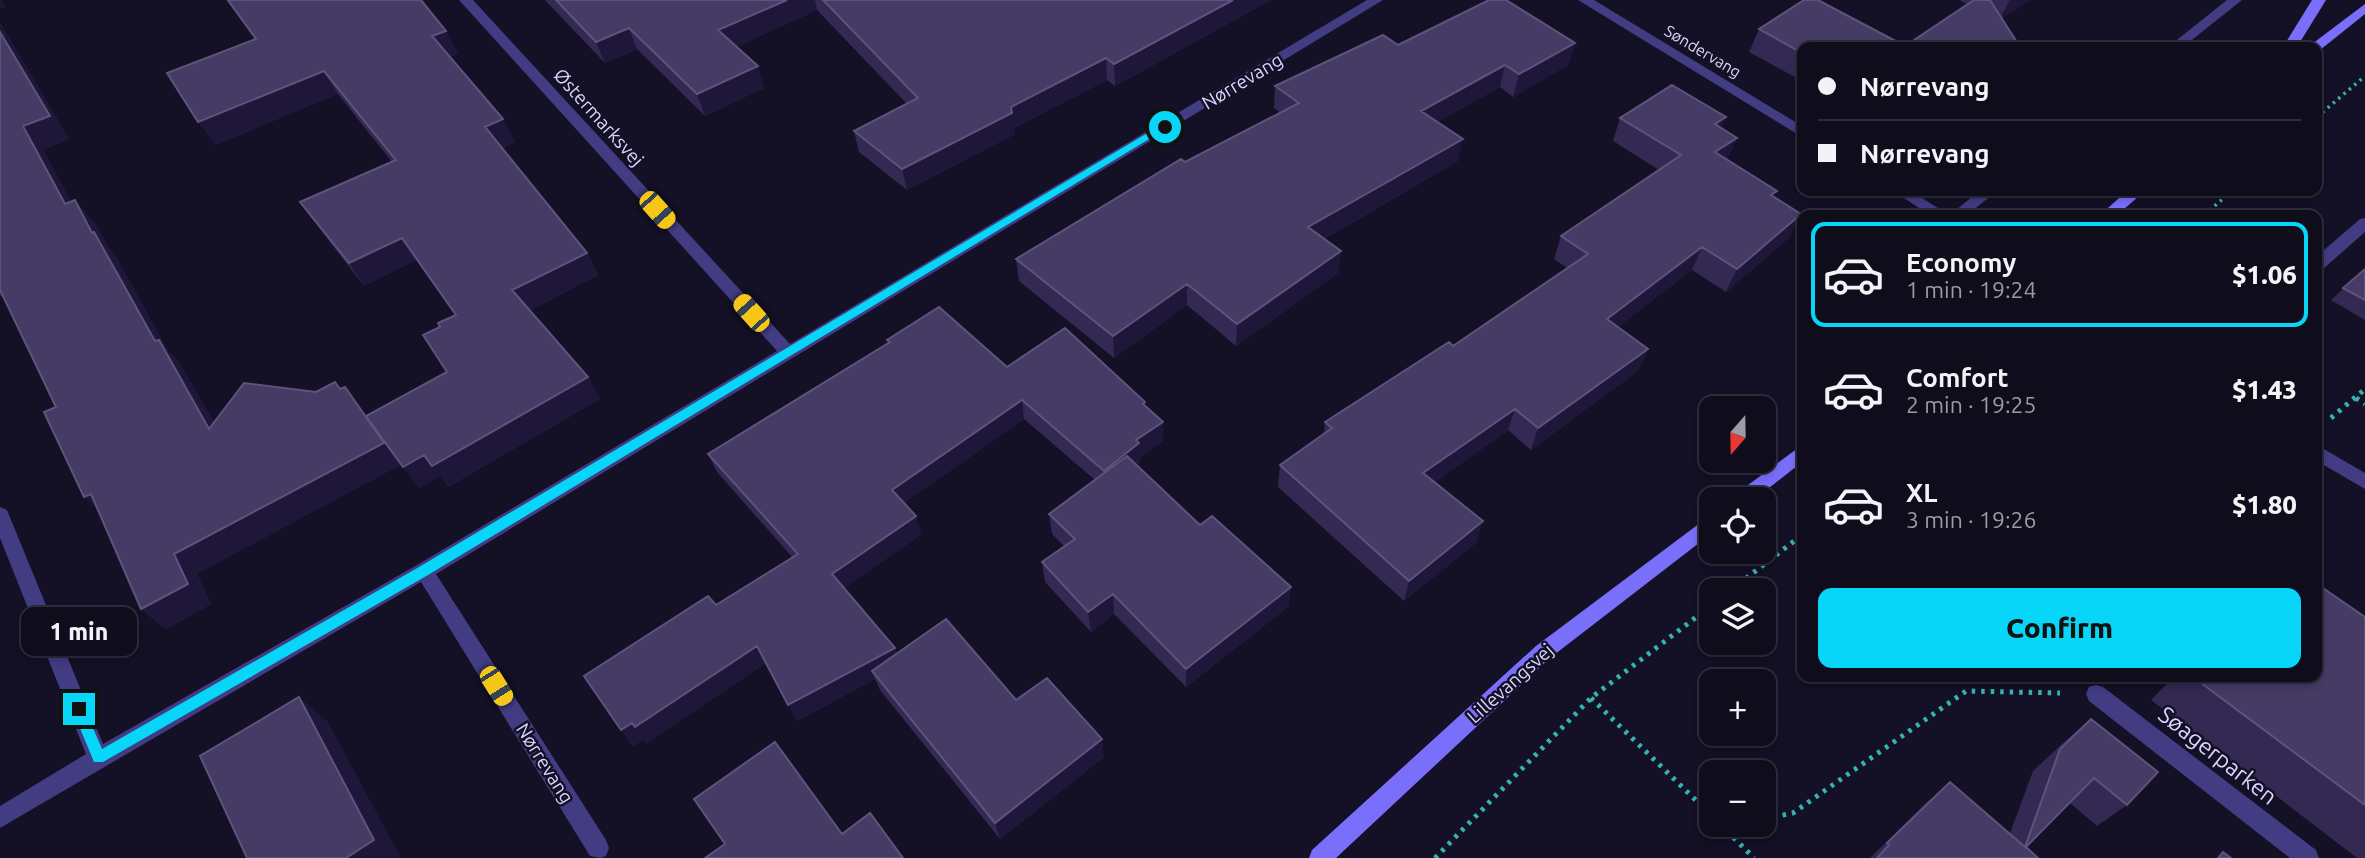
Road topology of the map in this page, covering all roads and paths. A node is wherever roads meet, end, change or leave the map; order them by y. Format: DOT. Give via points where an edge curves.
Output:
graph roads {
  1 [pos="466,0"];
  2 [pos="1376,0"];
  3 [pos="1585,0"];
  4 [pos="2235,0"];
  5 [pos="2319,0"];
  6 [pos="2365,8"];
  7 [pos="2181,42"];
  8 [pos="2293,42"];
  9 [pos="2321,42"];
  10 [pos="2365,76"];
  11 [pos="2322,113"];
  12 [pos="1797,129"];
  13 [pos="1909,196"];
  14 [pos="1982,196"];
  15 [pos="2131,196"];
  16 [pos="2226,196"];
  17 [pos="1932,210"];
  18 [pos="1964,210"];
  19 [pos="2113,210"];
  20 [pos="2210,210"];
  21 [pos="2365,223"];
  22 [pos="2322,261"];
  23 [pos="789,354"];
  24 [pos="2365,389"];
  25 [pos="2356,398"];
  26 [pos="2365,404"];
  27 [pos="2327,422"];
  28 [pos="2322,455"];
  29 [pos="1797,456"];
  30 [pos="2365,482"];
  31 [pos="1757,487"];
  32 [pos="0,515"];
  33 [pos="1699,532"];
  34 [pos="1797,539"];
  35 [pos="424,571"];
  36 [pos="1746,578"];
  37 [pos="1699,615"];
  38 [pos="2096,694"];
  39 [pos="1591,698"];
  40 [pos="99,758"];
  41 [pos="1699,803"];
  42 [pos="1776,817"];
  43 [pos="0,818"];
  44 [pos="1733,837"];
  45 [pos="598,848"];
  46 [pos="1320,858"];
  47 [pos="1436,858"];
  48 [pos="1754,858"];
  49 [pos="2308,858"];
  1 -- 23 [label="street, Østermarksvej"];
  2 -- 23 [label="street, Nørrevang"];
  3 -- 12 [label="street, Søndervang"];
  4 -- 7 [label="street"];
  5 -- 8 [label="street"];
  6 -- 9 [label="street"];
  10 -- 11 [label="path"];
  13 -- 17 [label="street"];
  14 -- 18 [label="street"];
  15 -- 19 [label="street"];
  16 -- 20 [label="path"];
  21 -- 22 [label="street"];
  23 -- 35 [label="street, Nørrevang"];
  24 -- 25 [label="path"];
  25 -- 26 [label="path"];
  25 -- 27 [label="path"];
  28 -- 30 [label="street"];
  29 -- 31 [label="street"];
  32 -- 40 [label="street"];
  33 -- 46 [label="street, Lillevangsvej" via="1543,652"];
  34 -- 36 [label="path"];
  35 -- 40 [label="street, Nørrevang"];
  35 -- 45 [label="street, Nørrevang"];
  37 -- 39 [label="path"];
  38 -- 42 [label="path" via="1966,691 1793,813"];
  38 -- 49 [label="street, Søagerparken"];
  39 -- 41 [label="path"];
  39 -- 47 [label="path"];
  40 -- 43 [label="street, Nørrevang"];
  44 -- 48 [label="path"];
}
